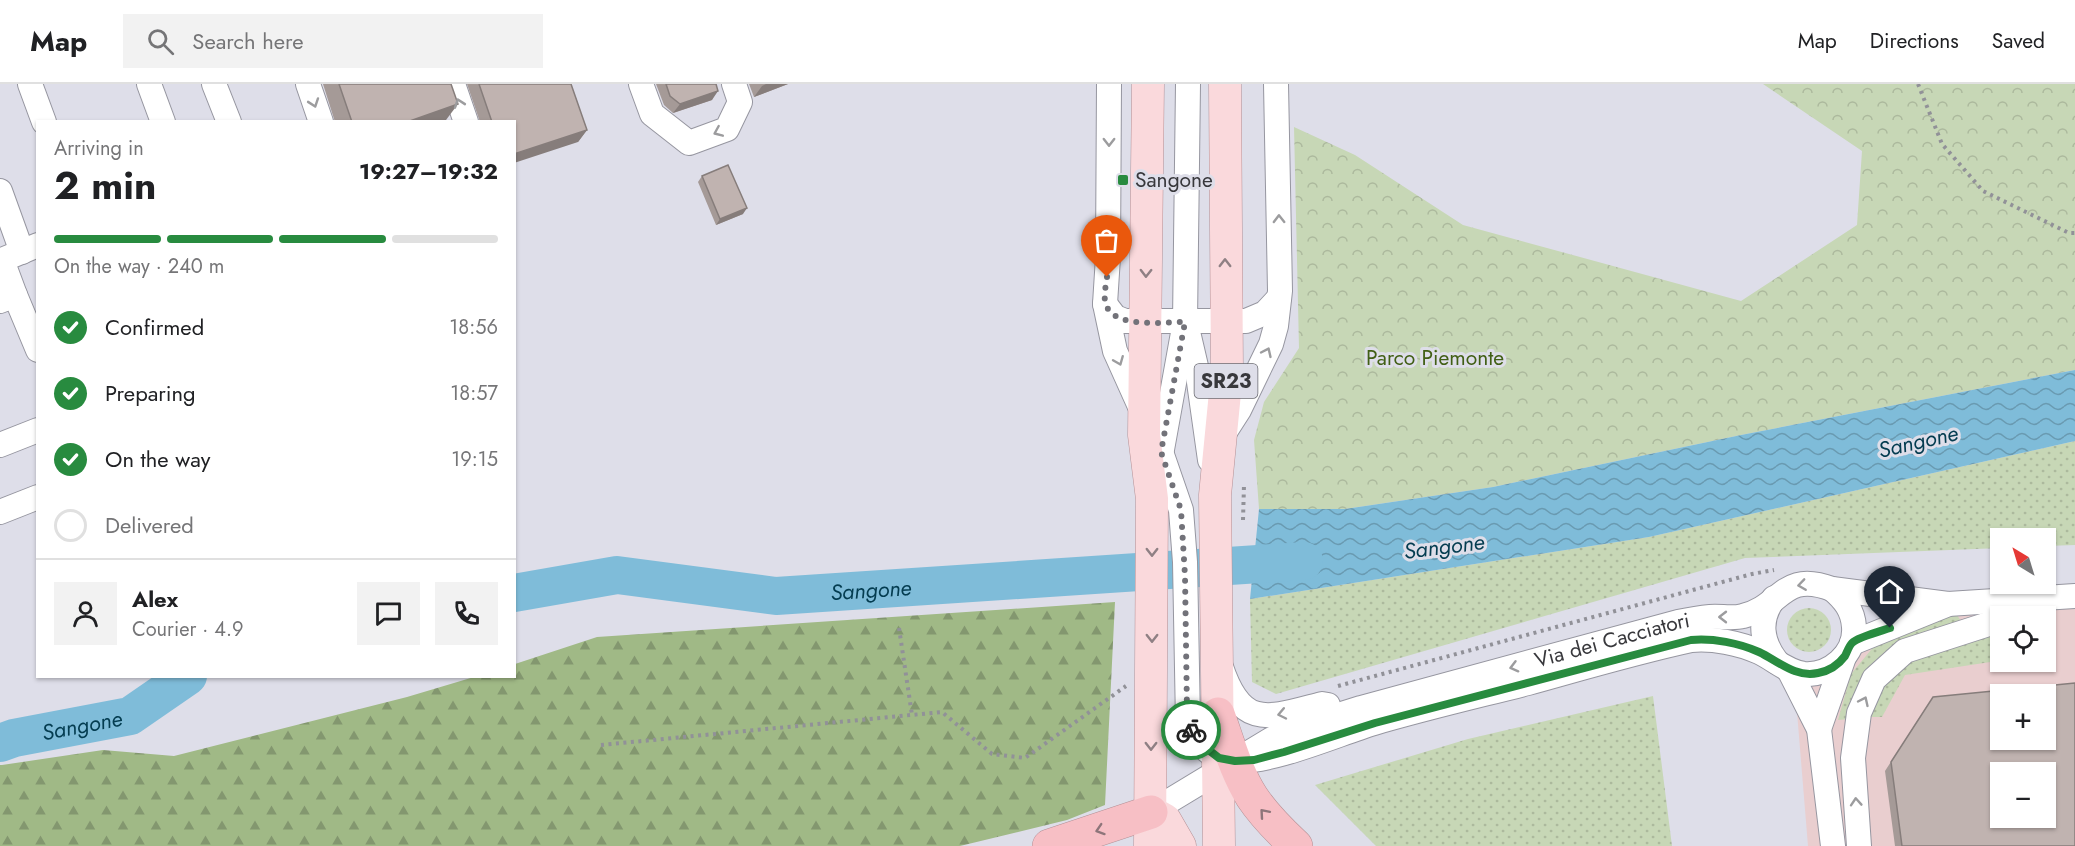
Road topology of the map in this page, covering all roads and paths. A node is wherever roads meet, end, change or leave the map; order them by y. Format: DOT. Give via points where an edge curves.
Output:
graph roads {
  1 [pos="30,84"];
  2 [pos="149,84"];
  3 [pos="214,84"];
  4 [pos="308,84"];
  5 [pos="453,84"];
  6 [pos="641,84"];
  7 [pos="734,84"];
  8 [pos="1109,84"];
  9 [pos="1148,84"];
  10 [pos="1188,84"];
  11 [pos="1225,84"];
  12 [pos="1276,84"];
  13 [pos="1918,84"];
  14 [pos="43,120"];
  15 [pos="162,120"];
  16 [pos="227,120"];
  17 [pos="320,120"];
  18 [pos="465,120"];
  19 [pos="0,191"];
  20 [pos="2075,233"];
  21 [pos="30,248"];
  22 [pos="8,298"];
  23 [pos="1279,298"];
  24 [pos="1105,304"];
  25 [pos="1226,321"];
  26 [pos="1144,322"];
  27 [pos="1185,322"];
  28 [pos="36,347"];
  29 [pos="1144,415"];
  30 [pos="36,431"];
  31 [pos="1219,440"];
  32 [pos="0,445"];
  33 [pos="36,498"];
  34 [pos="1215,506"];
  35 [pos="1162,508"];
  36 [pos="0,512"];
  37 [pos="1832,589"];
  38 [pos="1776,596"];
  39 [pos="2075,596"];
  40 [pos="1948,604"];
  41 [pos="2023,606"];
  42 [pos="1990,607"];
  43 [pos="1990,624"];
  44 [pos="898,628"];
  45 [pos="1848,650"];
  46 [pos="1217,655"];
  47 [pos="1783,666"];
  48 [pos="1127,685"];
  49 [pos="1361,708"];
  50 [pos="1218,714"];
  51 [pos="912,715"];
  52 [pos="1819,729"];
  53 [pos="601,745"];
  54 [pos="1228,766"];
  55 [pos="1151,812"];
  56 [pos="1219,834"];
  57 [pos="1049,846"];
  58 [pos="1150,846"];
  59 [pos="1180,846"];
  60 [pos="1296,846"];
  61 [pos="1833,846"];
  62 [pos="1859,846"];
  1 -- 14 [label="street"];
  2 -- 15 [label="street"];
  3 -- 16 [label="street"];
  4 -- 17 [label="street, one-way"];
  18 -- 5 [label="street, one-way"];
  7 -- 6 [label="street, one-way" via="740,102 727,129 689,143 652,114"];
  8 -- 24 [label="street, one-way"];
  9 -- 26 [label="main road, one-way"];
  10 -- 27 [label="street"];
  25 -- 11 [label="main road, SR23, one-way"];
  23 -- 12 [label="street, one-way"];
  13 -- 20 [label="path" via="1942,144 1983,191"];
  19 -- 21 [label="street"];
  21 -- 22 [label="street" via="2,260"];
  22 -- 28 [label="street"];
  23 -- 25 [label="street" via="1255,318"];
  31 -- 23 [label="street, one-way" via="1239,410 1271,344"];
  24 -- 26 [label="street" via="1115,317"];
  24 -- 29 [label="street, one-way" via="1115,351"];
  25 -- 27 [label="street"];
  25 -- 31 [label="main road, SR23" via="1227,372"];
  26 -- 27 [label="street"];
  26 -- 29 [label="main road"];
  27 -- 34 [label="street" via="1198,375"];
  27 -- 35 [label="street" via="1161,452"];
  29 -- 35 [label="main road" via="1144,435"];
  30 -- 32 [label="street"];
  31 -- 34 [label="main road, SR23"];
  33 -- 36 [label="street"];
  34 -- 46 [label="main road, SR23"];
  35 -- 54 [label="street" via="1185,590 1188,722 1197,741"];
  35 -- 55 [label="main road, one-way" via="1152,588"];
  37 -- 38 [label="street, Via dei Cacciatori, one-way" via="1817,583 1801,583"];
  37 -- 40 [label="street, Via dei Cacciatori"];
  37 -- 45 [label="street" via="1851,612 1854,628"];
  38 -- 47 [label="street" via="1767,608 1763,637 1768,651"];
  38 -- 49 [label="street, Via dei Cacciatori, one-way" via="1760,609 1740,617 1678,622"];
  39 -- 41 [label="street, Via dei Cacciatori"];
  40 -- 42 [label="street, Via dei Cacciatori"];
  40 -- 45 [label="street, Via dei Cacciatori"];
  62 -- 43 [label="street, one-way" via="1853,758 1859,713 1874,679 1905,651"];
  44 -- 51 [label="path"];
  45 -- 47 [label="street, Via dei Cacciatori" via="1832,668 1817,673 1803,674"];
  45 -- 52 [label="street"];
  49 -- 46 [label="street, one-way" via="1322,704 1274,716 1255,715 1231,693"];
  46 -- 50 [label="main road, SR23"];
  47 -- 52 [label="street"];
  47 -- 54 [label="street, Via dei Cacciatori" via="1758,651 1737,645 1691,640"];
  48 -- 51 [label="path" via="1025,758 992,754 942,712"];
  49 -- 54 [label="street, Via dei Cacciatori" via="1279,735"];
  50 -- 54 [label="highway"];
  51 -- 53 [label="path"];
  52 -- 61 [label="street"];
  54 -- 55 [label="street, Via dei Cacciatori"];
  54 -- 56 [label="main road"];
  60 -- 54 [label="highway, one-way" via="1261,810"];
  55 -- 57 [label="highway, one-way"];
  55 -- 58 [label="main road"];
  55 -- 59 [label="main road" via="1165,820"];
}
